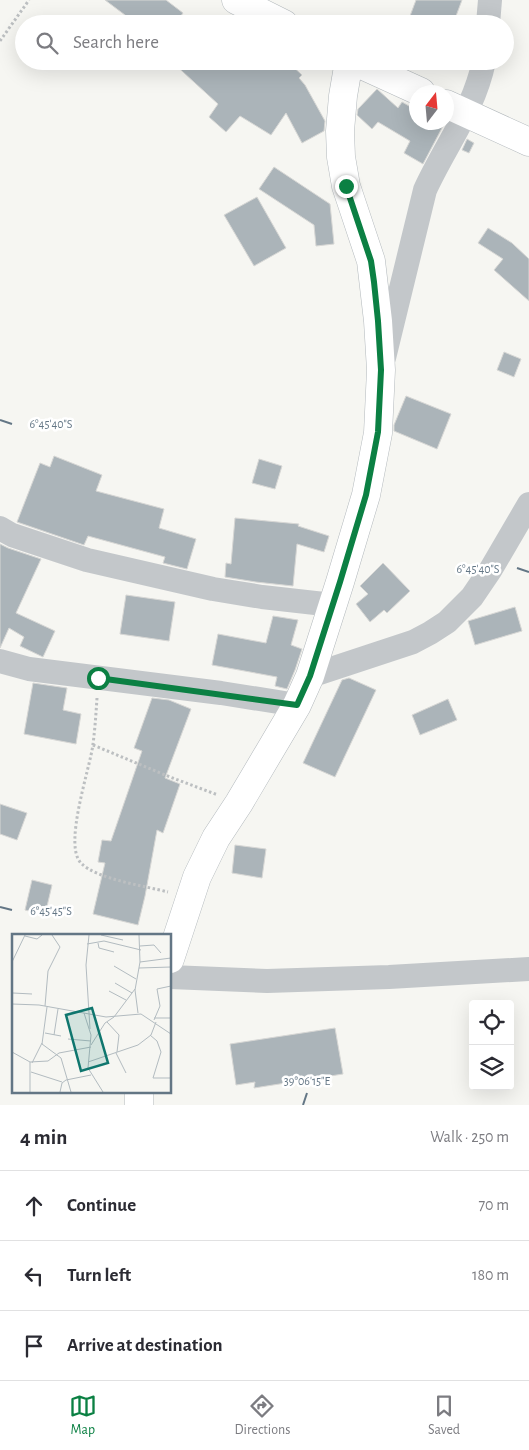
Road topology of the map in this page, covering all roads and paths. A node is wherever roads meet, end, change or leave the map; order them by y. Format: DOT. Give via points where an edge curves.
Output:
graph roads {
  1 [pos="29,0"];
  2 [pos="236,0"];
  3 [pos="490,0"];
  4 [pos="18,15"];
  5 [pos="266,15"];
  6 [pos="489,15"];
  7 [pos="15,20"];
  8 [pos="0,41"];
  9 [pos="349,70"];
  10 [pos="371,70"];
  11 [pos="482,70"];
  12 [pos="409,87"];
  13 [pos="457,109"];
  14 [pos="529,142"];
  15 [pos="381,370"];
  16 [pos="529,504"];
  17 [pos="0,528"];
  18 [pos="333,605"];
  19 [pos="0,661"];
  20 [pos="310,676"];
  21 [pos="98,678"];
  22 [pos="297,705"];
  23 [pos="93,745"];
  24 [pos="239,803"];
  25 [pos="190,897"];
  26 [pos="171,956"];
  27 [pos="529,969"];
  28 [pos="171,978"];
  29 [pos="139,1092"];
  30 [pos="139,1105"];
  1 -- 4 [label="path"];
  2 -- 5 [label="street"];
  3 -- 6 [label="street"];
  7 -- 8 [label="path"];
  9 -- 15 [label="street" via="343,96 341,157 346,186 371,261"];
  10 -- 12 [label="street"];
  11 -- 13 [label="street" via="477,87"];
  13 -- 14 [label="street"];
  13 -- 15 [label="street" via="426,190"];
  15 -- 18 [label="street" via="378,432 366,495"];
  16 -- 20 [label="street" via="472,597 447,622 413,642"];
  17 -- 18 [label="street" via="87,560 213,589"];
  18 -- 20 [label="street"];
  19 -- 21 [label="street" via="29,669"];
  20 -- 22 [label="street"];
  21 -- 22 [label="street"];
  21 -- 23 [label="path"];
  22 -- 24 [label="street"];
  23 -- 24 [label="path"];
  23 -- 25 [label="path" via="75,834 78,861 102,876"];
  24 -- 25 [label="street" via="216,838"];
  25 -- 26 [label="street"];
  27 -- 28 [label="street" via="267,981"];
  29 -- 30 [label="street"];
}
